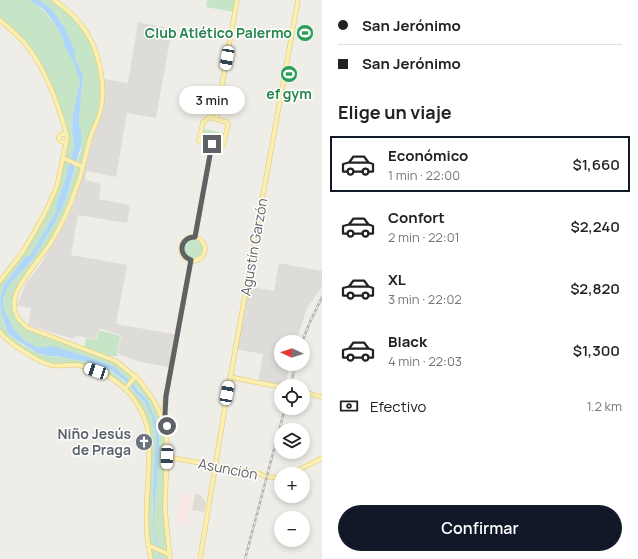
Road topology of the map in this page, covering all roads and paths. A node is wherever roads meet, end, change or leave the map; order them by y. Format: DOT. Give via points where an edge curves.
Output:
graph roads {
  1 [pos="54,0"];
  2 [pos="237,0"];
  3 [pos="298,0"];
  4 [pos="0,20"];
  5 [pos="216,119"];
  6 [pos="212,144"];
  7 [pos="65,159"];
  8 [pos="81,166"];
  9 [pos="195,237"];
  10 [pos="191,260"];
  11 [pos="0,281"];
  12 [pos="0,332"];
  13 [pos="44,335"];
  14 [pos="54,342"];
  15 [pos="135,377"];
  16 [pos="230,377"];
  17 [pos="274,386"];
  18 [pos="126,388"];
  19 [pos="310,394"];
  20 [pos="322,397"];
  21 [pos="166,426"];
  22 [pos="167,457"];
  23 [pos="322,458"];
  24 [pos="215,466"];
  25 [pos="305,467"];
  26 [pos="274,477"];
  27 [pos="149,546"];
  28 [pos="169,556"];
  29 [pos="151,559"];
  30 [pos="199,559"];
  1 -- 8 [label="main road" via="71,13 83,28 96,49 100,67 102,106"];
  2 -- 5 [label="main road"];
  3 -- 16 [label="main road, Agustín Garzón"];
  4 -- 7 [label="main road" via="26,45 40,65 58,106 67,137"];
  5 -- 6 [label="main road" via="228,123 224,145"];
  5 -- 6 [label="main road" via="208,117 203,122 199,141"];
  6 -- 9 [label="main road"];
  7 -- 8 [label="main road"];
  7 -- 11 [label="main road" via="57,186 41,220 22,253"];
  8 -- 13 [label="main road" via="77,187 60,227 15,299 14,312 18,319 27,328"];
  9 -- 10 [label="main road" via="185,240 182,247 185,257"];
  9 -- 10 [label="main road" via="204,244 205,251 198,259"];
  10 -- 21 [label="main road" via="166,396"];
  12 -- 18 [label="main road" via="13,345 48,364 80,366 109,376"];
  13 -- 14 [label="main road"];
  13 -- 15 [label="main road" via="111,359 123,365"];
  15 -- 18 [label="main road"];
  15 -- 21 [label="main road" via="153,399"];
  16 -- 17 [label="main road"];
  16 -- 24 [label="main road, Agustín Garzón"];
  18 -- 27 [label="main road" via="139,405 148,430 146,520"];
  19 -- 20 [label="main road"];
  21 -- 22 [label="main road"];
  22 -- 24 [label="main road, Asunción"];
  22 -- 28 [label="main road" via="165,517"];
  23 -- 25 [label="main road"];
  24 -- 26 [label="main road, Asunción"];
  24 -- 30 [label="main road, Agustín Garzón"];
  27 -- 28 [label="main road"];
  27 -- 29 [label="main road"];
}
